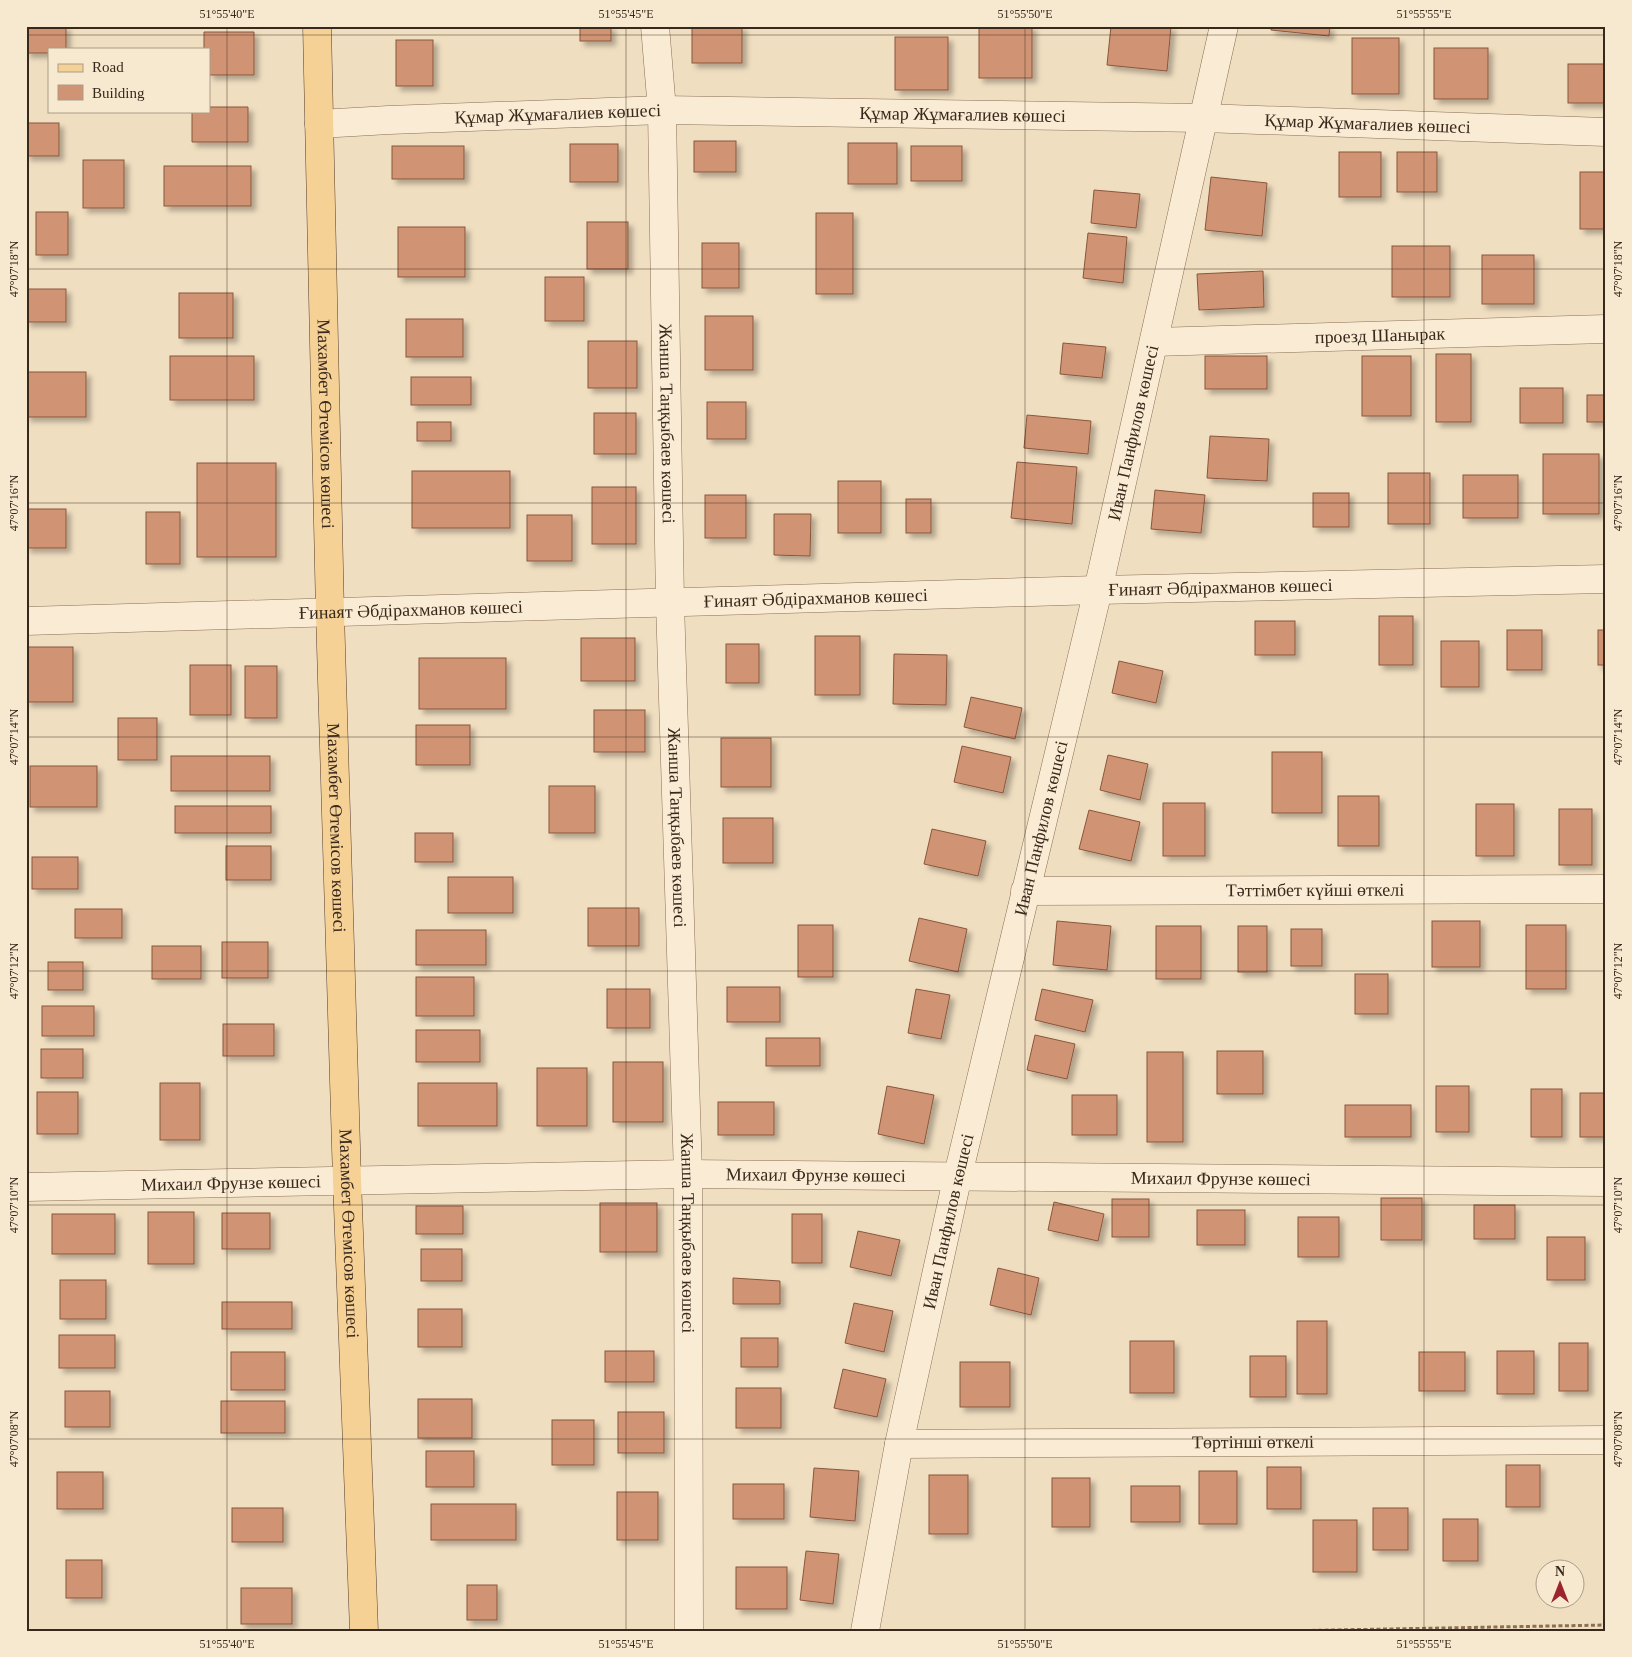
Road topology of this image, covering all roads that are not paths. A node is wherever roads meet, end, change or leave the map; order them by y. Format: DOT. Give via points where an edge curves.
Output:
graph roads {
  1 [pos="317,26"];
  2 [pos="655,26"];
  3 [pos="1224,26"];
  4 [pos="662,110"];
  5 [pos="1203,118"];
  6 [pos="319,124"];
  7 [pos="1606,132"];
  8 [pos="1606,329"];
  9 [pos="1154,342"];
  10 [pos="1606,579"];
  11 [pos="1098,590"];
  12 [pos="670,603"];
  13 [pos="330,613"];
  14 [pos="26,620"];
  15 [pos="1606,889"];
  16 [pos="1025,891"];
  17 [pos="688,1174"];
  18 [pos="958,1175"];
  19 [pos="347,1180"];
  20 [pos="1606,1182"];
  21 [pos="26,1188"];
  22 [pos="1606,1440"];
  23 [pos="899,1444"];
  24 [pos="364,1631"];
  25 [pos="688,1631"];
  26 [pos="865,1631"];
  1 -- 6 [label="main road, Махамбет Өтемісов көшесі"];
  2 -- 4 [label="street, Жанша Таңқыбаев көшесі"];
  3 -- 5 [label="street, Иван Панфилов көшесі"];
  4 -- 5 [label="street, Құмар Жұмағалиев көшесі"];
  4 -- 6 [label="street, Құмар Жұмағалиев көшесі"];
  4 -- 12 [label="street, Жанша Таңқыбаев көшесі"];
  5 -- 7 [label="street, Құмар Жұмағалиев көшесі"];
  5 -- 9 [label="street, Иван Панфилов көшесі"];
  6 -- 13 [label="main road, Махамбет Өтемісов көшесі"];
  8 -- 9 [label="street, проезд Шанырак"];
  9 -- 11 [label="street, Иван Панфилов көшесі"];
  10 -- 11 [label="street, Ғинаят Әбдірахманов көшесі"];
  11 -- 12 [label="street, Ғинаят Әбдірахманов көшесі"];
  11 -- 16 [label="street, Иван Панфилов көшесі"];
  12 -- 13 [label="street, Ғинаят Әбдірахманов көшесі"];
  12 -- 17 [label="street, Жанша Таңқыбаев көшесі"];
  13 -- 14 [label="street, Ғинаят Әбдірахманов көшесі"];
  13 -- 19 [label="main road, Махамбет Өтемісов көшесі"];
  15 -- 16 [label="street, Тәттімбет күйші өткелі"];
  16 -- 18 [label="street, Иван Панфилов көшесі"];
  17 -- 18 [label="street, Михаил Фрунзе көшесі"];
  17 -- 19 [label="street, Михаил Фрунзе көшесі"];
  17 -- 25 [label="street, Жанша Таңқыбаев көшесі"];
  18 -- 20 [label="street, Михаил Фрунзе көшесі"];
  18 -- 23 [label="street, Иван Панфилов көшесі"];
  19 -- 21 [label="street, Михаил Фрунзе көшесі"];
  19 -- 24 [label="main road, Махамбет Өтемісов көшесі"];
  22 -- 23 [label="street, Төртінші өткелі"];
  23 -- 26 [label="street, Иван Панфилов көшесі"];
}
